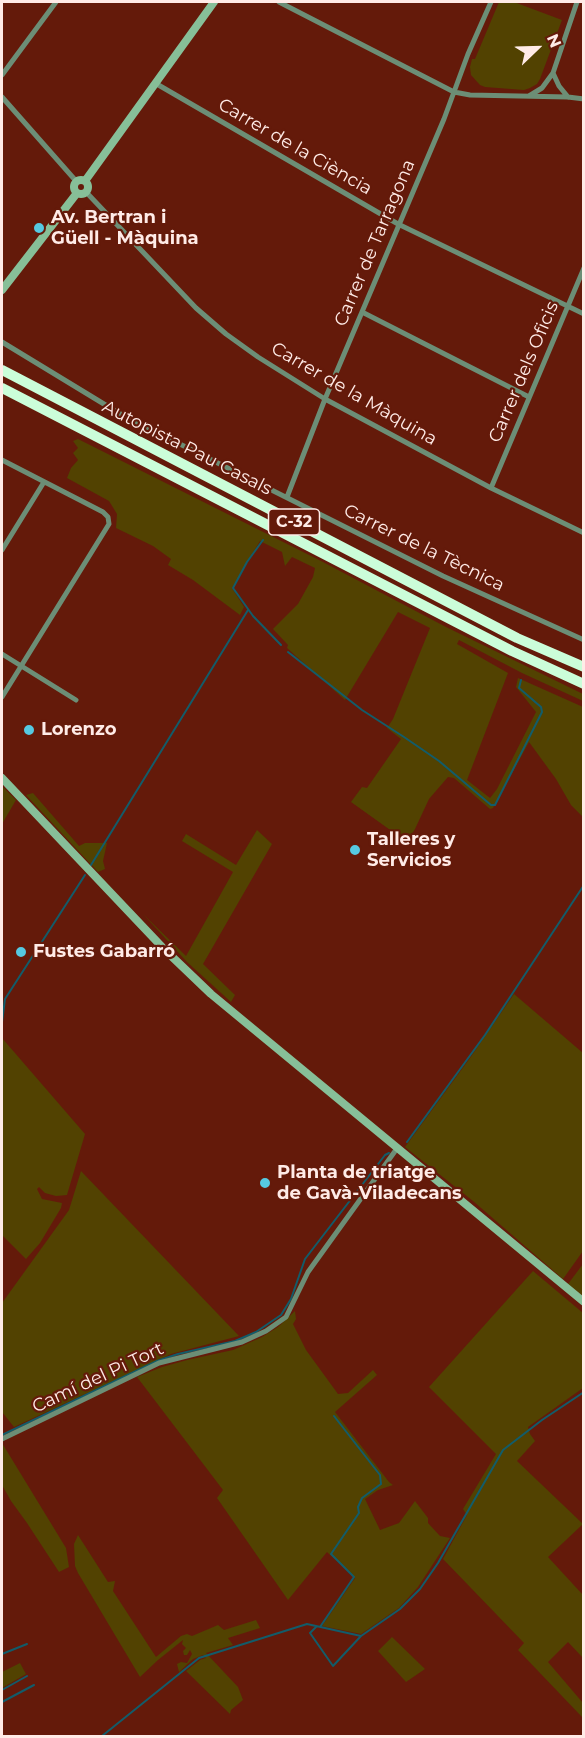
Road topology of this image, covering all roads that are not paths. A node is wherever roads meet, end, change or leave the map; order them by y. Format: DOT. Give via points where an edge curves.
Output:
graph roads {
  1 [pos="56,2"];
  2 [pos="214,2"];
  3 [pos="279,2"];
  4 [pos="491,2"];
  5 [pos="577,2"];
  6 [pos="553,73"];
  7 [pos="2,75"];
  8 [pos="154,83"];
  9 [pos="454,92"];
  10 [pos="528,96"];
  11 [pos="2,97"];
  12 [pos="568,97"];
  13 [pos="584,99"];
  14 [pos="76,181"];
  15 [pos="86,181"];
  16 [pos="86,192"];
  17 [pos="77,193"];
  18 [pos="398,224"];
  19 [pos="584,268"];
  20 [pos="2,290"];
  21 [pos="568,307"];
  22 [pos="362,312"];
  23 [pos="584,314"];
  24 [pos="2,342"];
  25 [pos="2,370"];
  26 [pos="2,388"];
  27 [pos="529,397"];
  28 [pos="325,399"];
  29 [pos="2,460"];
  30 [pos="44,482"];
  31 [pos="491,488"];
  32 [pos="287,497"];
  33 [pos="584,533"];
  34 [pos="2,550"];
  35 [pos="584,640"];
  36 [pos="2,654"];
  37 [pos="21,666"];
  38 [pos="584,667"];
  39 [pos="584,684"];
  40 [pos="2,697"];
  41 [pos="76,700"];
  42 [pos="2,778"];
  43 [pos="398,1147"];
  44 [pos="584,1302"];
  45 [pos="2,1440"];
  1 -- 7 [label="street"];
  2 -- 8 [label="main road"];
  3 -- 9 [label="street"];
  4 -- 9 [label="street, Carrer de Tarragona"];
  5 -- 6 [label="street"];
  6 -- 10 [label="street" via="542,88"];
  6 -- 12 [label="street"];
  8 -- 15 [label="main road"];
  8 -- 18 [label="street, Carrer de la Ciència"];
  9 -- 10 [label="street"];
  9 -- 18 [label="street, Carrer de Tarragona"];
  10 -- 12 [label="street"];
  11 -- 14 [label="street"];
  12 -- 13 [label="street"];
  14 -- 15 [label="main road"];
  14 -- 17 [label="main road"];
  15 -- 16 [label="main road"];
  16 -- 17 [label="main road"];
  16 -- 28 [label="street, Carrer de la Màquina" via="196,308 258,357"];
  17 -- 20 [label="main road"];
  18 -- 21 [label="street, Carrer de la Ciència"];
  18 -- 22 [label="street, Carrer de Tarragona"];
  19 -- 21 [label="street, Carrer dels Oficis"];
  21 -- 23 [label="street, Carrer de la Ciència"];
  21 -- 27 [label="street, Carrer dels Oficis"];
  22 -- 27 [label="street"];
  22 -- 28 [label="street, Carrer de Tarragona"];
  24 -- 32 [label="street, Carrer de la Tècnica" via="122,415"];
  25 -- 38 [label="highway, Autopista Pau Casals / C-32" via="517,638"];
  26 -- 39 [label="highway, Autopista Pau Casals / C-32" via="512,651"];
  27 -- 31 [label="street, Carrer dels Oficis"];
  28 -- 31 [label="street, Carrer de la Màquina"];
  28 -- 32 [label="street, Carrer de Tarragona"];
  29 -- 30 [label="street"];
  30 -- 34 [label="street"];
  30 -- 37 [label="street" via="103,512 109,524"];
  31 -- 33 [label="street, Carrer de la Màquina"];
  32 -- 35 [label="street, Carrer de la Tècnica" via="443,576"];
  36 -- 37 [label="street"];
  37 -- 40 [label="street"];
  37 -- 41 [label="street"];
  42 -- 43 [label="main road" via="211,994"];
  43 -- 44 [label="main road"];
  43 -- 45 [label="street, Camí del Pi Tort" via="308,1272 286,1317 242,1342 159,1363"];
}
